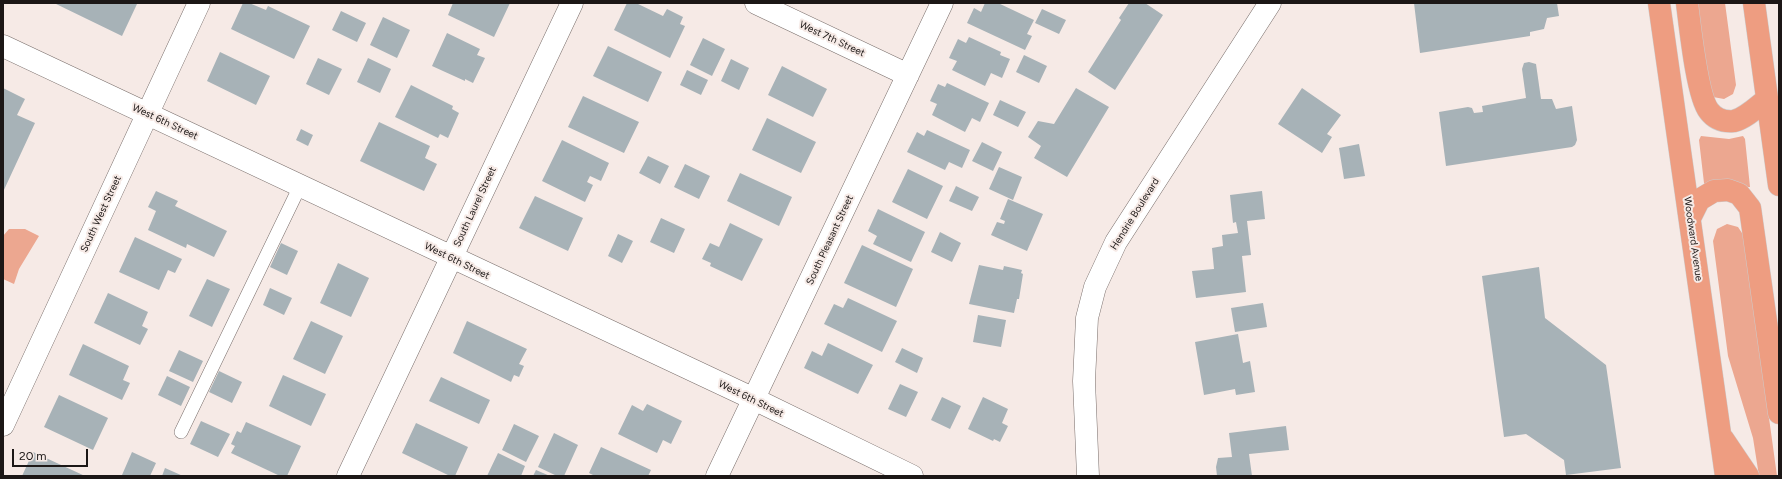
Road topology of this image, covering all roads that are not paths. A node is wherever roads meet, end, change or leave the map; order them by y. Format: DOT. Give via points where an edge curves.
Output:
graph roads {
  1 [pos="199,3"];
  2 [pos="572,3"];
  3 [pos="756,3"];
  4 [pos="942,3"];
  5 [pos="1270,3"];
  6 [pos="1659,3"];
  7 [pos="1687,3"];
  8 [pos="1754,3"];
  9 [pos="3,46"];
  10 [pos="908,75"];
  11 [pos="1767,99"];
  12 [pos="148,115"];
  13 [pos="1779,185"];
  14 [pos="300,186"];
  15 [pos="1690,218"];
  16 [pos="451,258"];
  17 [pos="754,400"];
  18 [pos="1779,413"];
  19 [pos="5,414"];
  20 [pos="181,432"];
  21 [pos="1721,434"];
  22 [pos="348,476"];
  23 [pos="717,476"];
  24 [pos="912,476"];
  25 [pos="1088,476"];
  26 [pos="1726,476"];
  27 [pos="1748,476"];
  1 -- 12 [label="street, South West Street"];
  2 -- 16 [label="street, South Laurel Street"];
  3 -- 10 [label="street, West 7th Street"];
  4 -- 10 [label="street, South Pleasant Street"];
  5 -- 25 [label="street, Hendrie Boulevard" via="1116,242 1095,287 1087,318 1084,381"];
  6 -- 15 [label="main road, Woodward Avenue"];
  7 -- 11 [label="main road" via="1699,83 1708,111 1718,120 1734,120 1751,112"];
  8 -- 11 [label="main road"];
  9 -- 12 [label="street, West 6th Street"];
  10 -- 17 [label="street, South Pleasant Street"];
  11 -- 13 [label="main road"];
  12 -- 14 [label="street, West 6th Street"];
  12 -- 19 [label="street, South West Street"];
  14 -- 16 [label="street, West 6th Street"];
  14 -- 20 [label="lane"];
  15 -- 18 [label="main road" via="1699,200 1714,191 1728,190 1739,194 1750,208"];
  15 -- 21 [label="main road, Woodward Avenue"];
  16 -- 17 [label="street, West 6th Street"];
  16 -- 22 [label="street, South Laurel Street"];
  17 -- 23 [label="street, South Pleasant Street"];
  17 -- 24 [label="street, West 6th Street"];
  21 -- 26 [label="main road, Woodward Avenue"];
  21 -- 27 [label="main road"];
}
